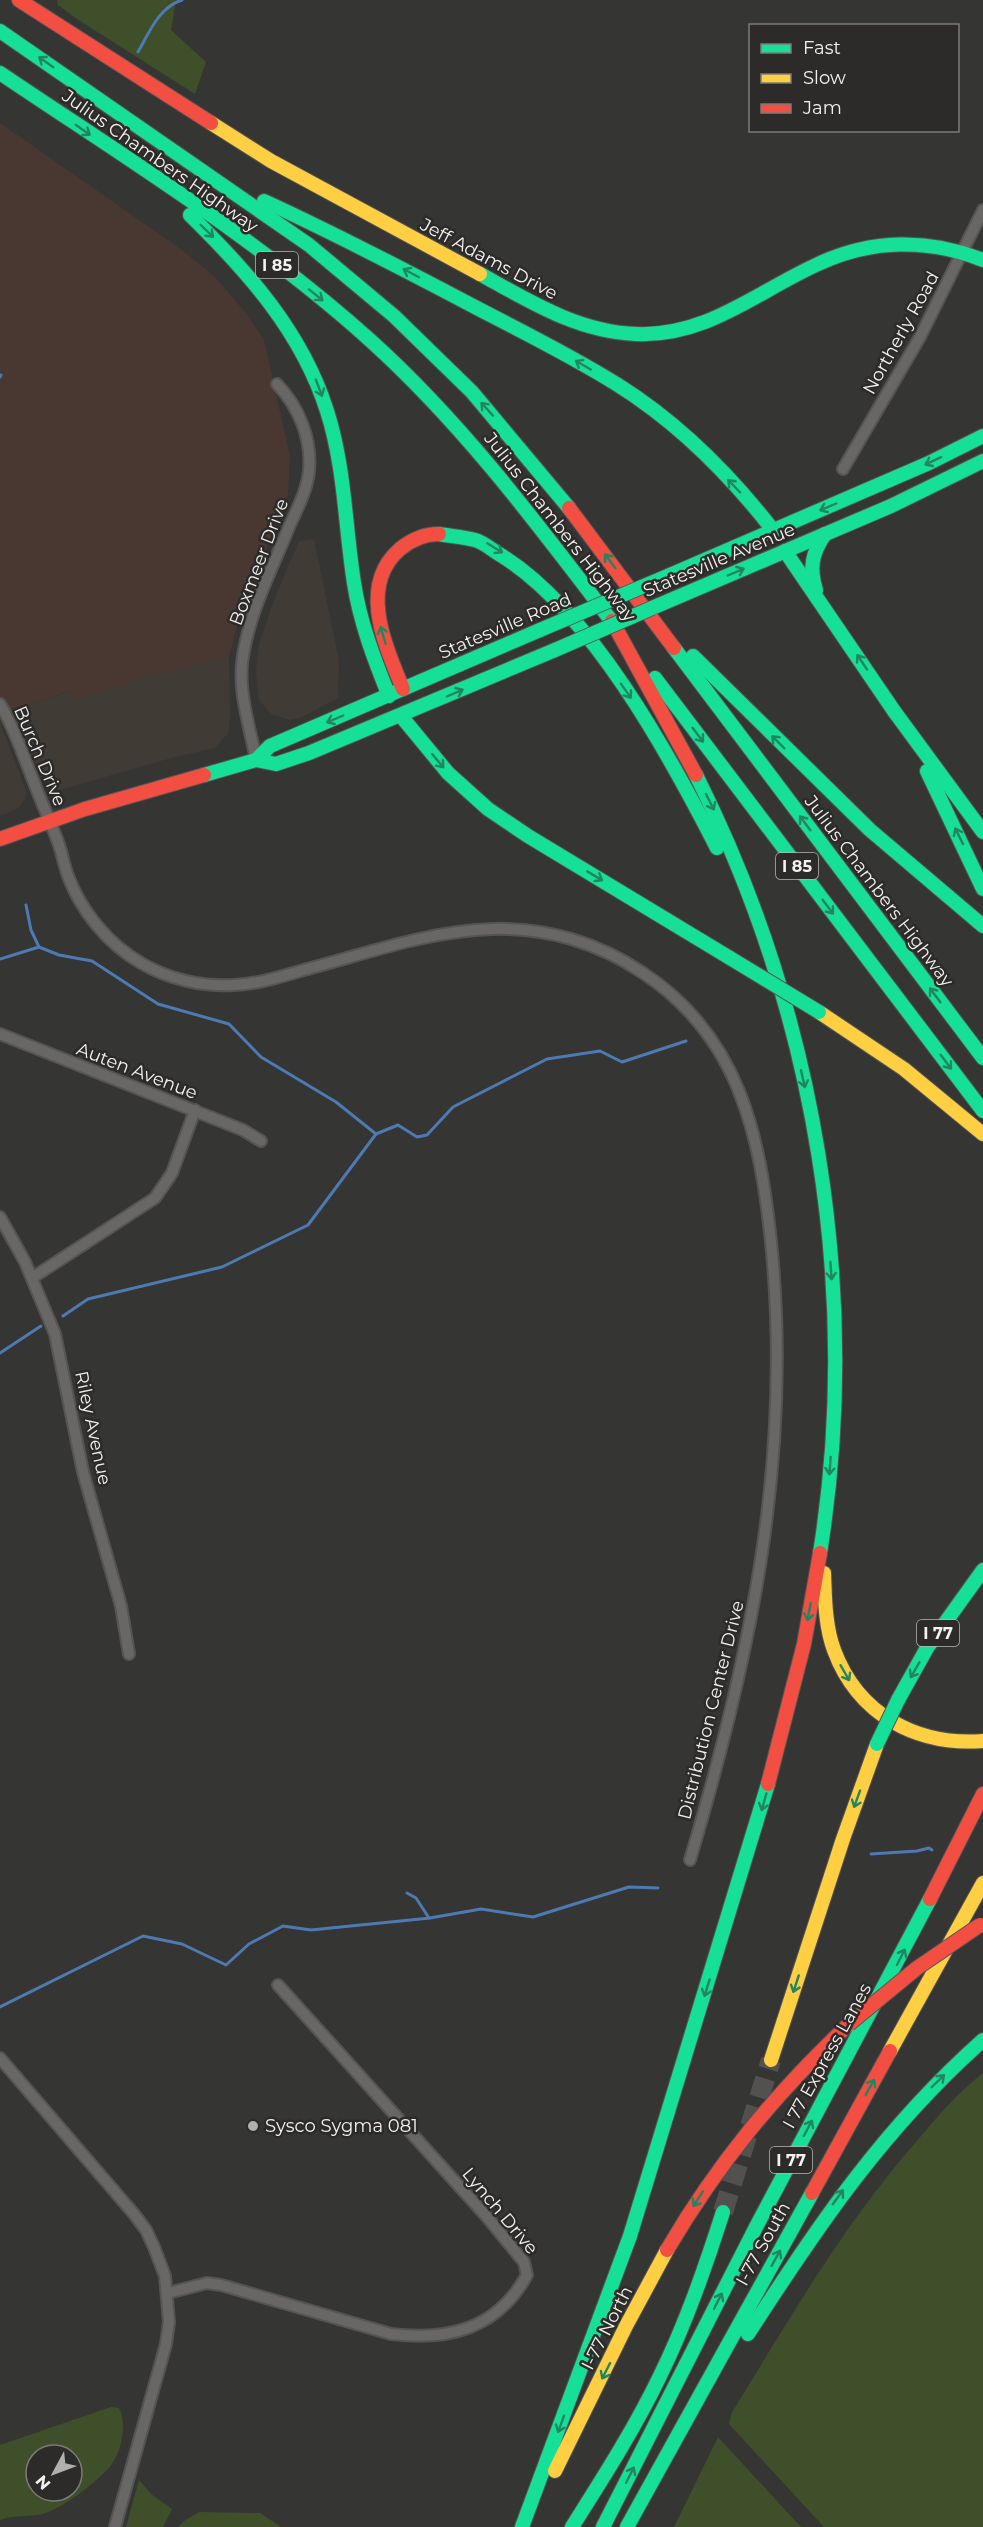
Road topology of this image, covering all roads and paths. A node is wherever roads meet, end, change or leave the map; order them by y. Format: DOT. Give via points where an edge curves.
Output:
graph roads {
  1 [pos="19,0"];
  2 [pos="0,31"];
  3 [pos="0,73"];
  4 [pos="150,176"];
  5 [pos="215,179"];
  6 [pos="983,210"];
  7 [pos="963,252"];
  8 [pos="983,260"];
  9 [pos="277,384"];
  10 [pos="983,436"];
  11 [pos="983,461"];
  12 [pos="843,469"];
  13 [pos="773,531"];
  14 [pos="825,534"];
  15 [pos="784,551"];
  16 [pos="819,598"];
  17 [pos="645,608"];
  18 [pos="612,621"];
  19 [pos="403,689"];
  20 [pos="389,696"];
  21 [pos="0,704"];
  22 [pos="894,711"];
  23 [pos="401,716"];
  24 [pos="256,760"];
  25 [pos="49,821"];
  26 [pos="983,832"];
  27 [pos="0,839"];
  28 [pos="983,889"];
  29 [pos="983,926"];
  30 [pos="789,1022"];
  31 [pos="0,1034"];
  32 [pos="983,1058"];
  33 [pos="195,1110"];
  34 [pos="983,1111"];
  35 [pos="983,1134"];
  36 [pos="261,1142"];
  37 [pos="0,1217"];
  38 [pos="32,1278"];
  39 [pos="824,1534"];
  40 [pos="983,1570"];
  41 [pos="129,1654"];
  42 [pos="983,1741"];
  43 [pos="983,1794"];
  44 [pos="690,1860"];
  45 [pos="983,1883"];
  46 [pos="982,1924"];
  47 [pos="278,1985"];
  48 [pos="983,2040"];
  49 [pos="0,2058"];
  50 [pos="771,2060"];
  51 [pos="723,2212"];
  52 [pos="168,2293"];
  53 [pos="656,2475"];
  54 [pos="115,2527"];
  55 [pos="524,2527"];
  56 [pos="572,2527"];
  57 [pos="603,2527"];
  58 [pos="627,2527"];
  1 -- 7 [label="main road, Jeff Adams Drive" via="280,166 543,308 587,327 643,335 693,327 736,310 816,265 872,246 911,243"];
  5 -- 2 [label="main road, Julius Chambers Highway / I 85, one-way"];
  3 -- 4 [label="main road, Julius Chambers Highway / I 85, one-way"];
  4 -- 18 [label="main road, Julius Chambers Highway / I 85, one-way" via="288,273 397,366 494,469"];
  4 -- 20 [label="main road, one-way" via="247,272 284,322 313,372 337,451 361,620"];
  13 -- 5 [label="main road, one-way" via="688,439 619,387 349,240"];
  17 -- 5 [label="main road, Julius Chambers Highway / I 85, one-way" via="528,456 438,357 338,267"];
  6 -- 7 [label="street, Northerly Road"];
  7 -- 8 [label="main road, Jeff Adams Drive"];
  7 -- 12 [label="street, Northerly Road" via="920,337"];
  9 -- 24 [label="street, Boxmeer Drive" via="292,400 302,421 309,470 304,493 260,596 242,658 244,697"];
  10 -- 13 [label="main road, Statesville Avenue, one-way"];
  11 -- 14 [label="main road, Statesville Avenue"];
  13 -- 15 [label="main road"];
  13 -- 19 [label="main road, Statesville Road, bridge"];
  14 -- 15 [label="main road, Statesville Avenue"];
  14 -- 16 [label="main road" via="811,562"];
  15 -- 16 [label="main road"];
  23 -- 15 [label="main road, Statesville Avenue, one-way, bridge"];
  22 -- 16 [label="main road, one-way"];
  29 -- 17 [label="main road, one-way" via="848,812"];
  32 -- 17 [label="main road, Julius Chambers Highway / I 85, one-way"];
  18 -- 30 [label="main road, one-way" via="732,848 770,951"];
  18 -- 34 [label="main road, Julius Chambers Highway / I 85, one-way"];
  19 -- 20 [label="main road, Statesville Road"];
  19 -- 23 [label="main road"];
  19 -- 30 [label="main road, one-way" via="378,612 380,580 395,554 422,537 455,533 490,544 524,569 599,653 674,766 738,894"];
  20 -- 23 [label="main road"];
  20 -- 24 [label="main road, Statesville Road, one-way" via="270,746"];
  21 -- 25 [label="street, Burch Drive"];
  22 -- 26 [label="main road"];
  28 -- 22 [label="main road, one-way"];
  23 -- 24 [label="main road, Statesville Road" via="276,764"];
  23 -- 35 [label="main road, one-way, bridge" via="448,773 488,809 909,1070"];
  24 -- 25 [label="main road, Statesville Road"];
  25 -- 27 [label="main road, Statesville Road"];
  25 -- 44 [label="street, Distribution Center Drive" via="74,890 90,916 131,957 171,977 217,985 248,984 434,935 498,928 539,932 600,949 656,981 685,1008 721,1054 750,1118 763,1183 775,1302 776,1415 770,1495 754,1606 729,1722"];
  30 -- 39 [label="main road, one-way" via="816,1148 832,1276 833,1405"];
  31 -- 33 [label="street, Auten Avenue"];
  33 -- 36 [label="street, Auten Avenue"];
  33 -- 38 [label="street" via="172,1173 155,1198"];
  37 -- 38 [label="street, Riley Avenue"];
  38 -- 41 [label="street, Riley Avenue" via="58,1344 83,1472 116,1587"];
  39 -- 42 [label="main road, one-way" via="828,1627 838,1660 856,1690 882,1715 913,1733 950,1742"];
  39 -- 55 [label="main road, one-way" via="792,1697 758,1823 632,2231"];
  40 -- 50 [label="main road, I 77, one-way, bridge" via="927,1648 877,1744"];
  57 -- 43 [label="main road, I 77 Express Lanes / I 77, one-way"];
  53 -- 45 [label="main road, I-77 South / I 77, one-way"];
  46 -- 55 [label="main road, I-77 North, one-way, bridge" via="917,1968 849,2024 786,2086 731,2151 665,2253"];
  47 -- 52 [label="street, Lynch Drive" via="487,2217 524,2262 527,2275 517,2293 476,2325 420,2338 391,2334 221,2285 207,2283"];
  53 -- 48 [label="main road, one-way" via="857,2171 915,2103"];
  49 -- 52 [label="street" via="134,2214 154,2247"];
  51 -- 56 [label="main road" via="670,2356"];
  52 -- 54 [label="street" via="166,2343"];
  53 -- 58 [label="main road, I-77 South / I 77"];
}
